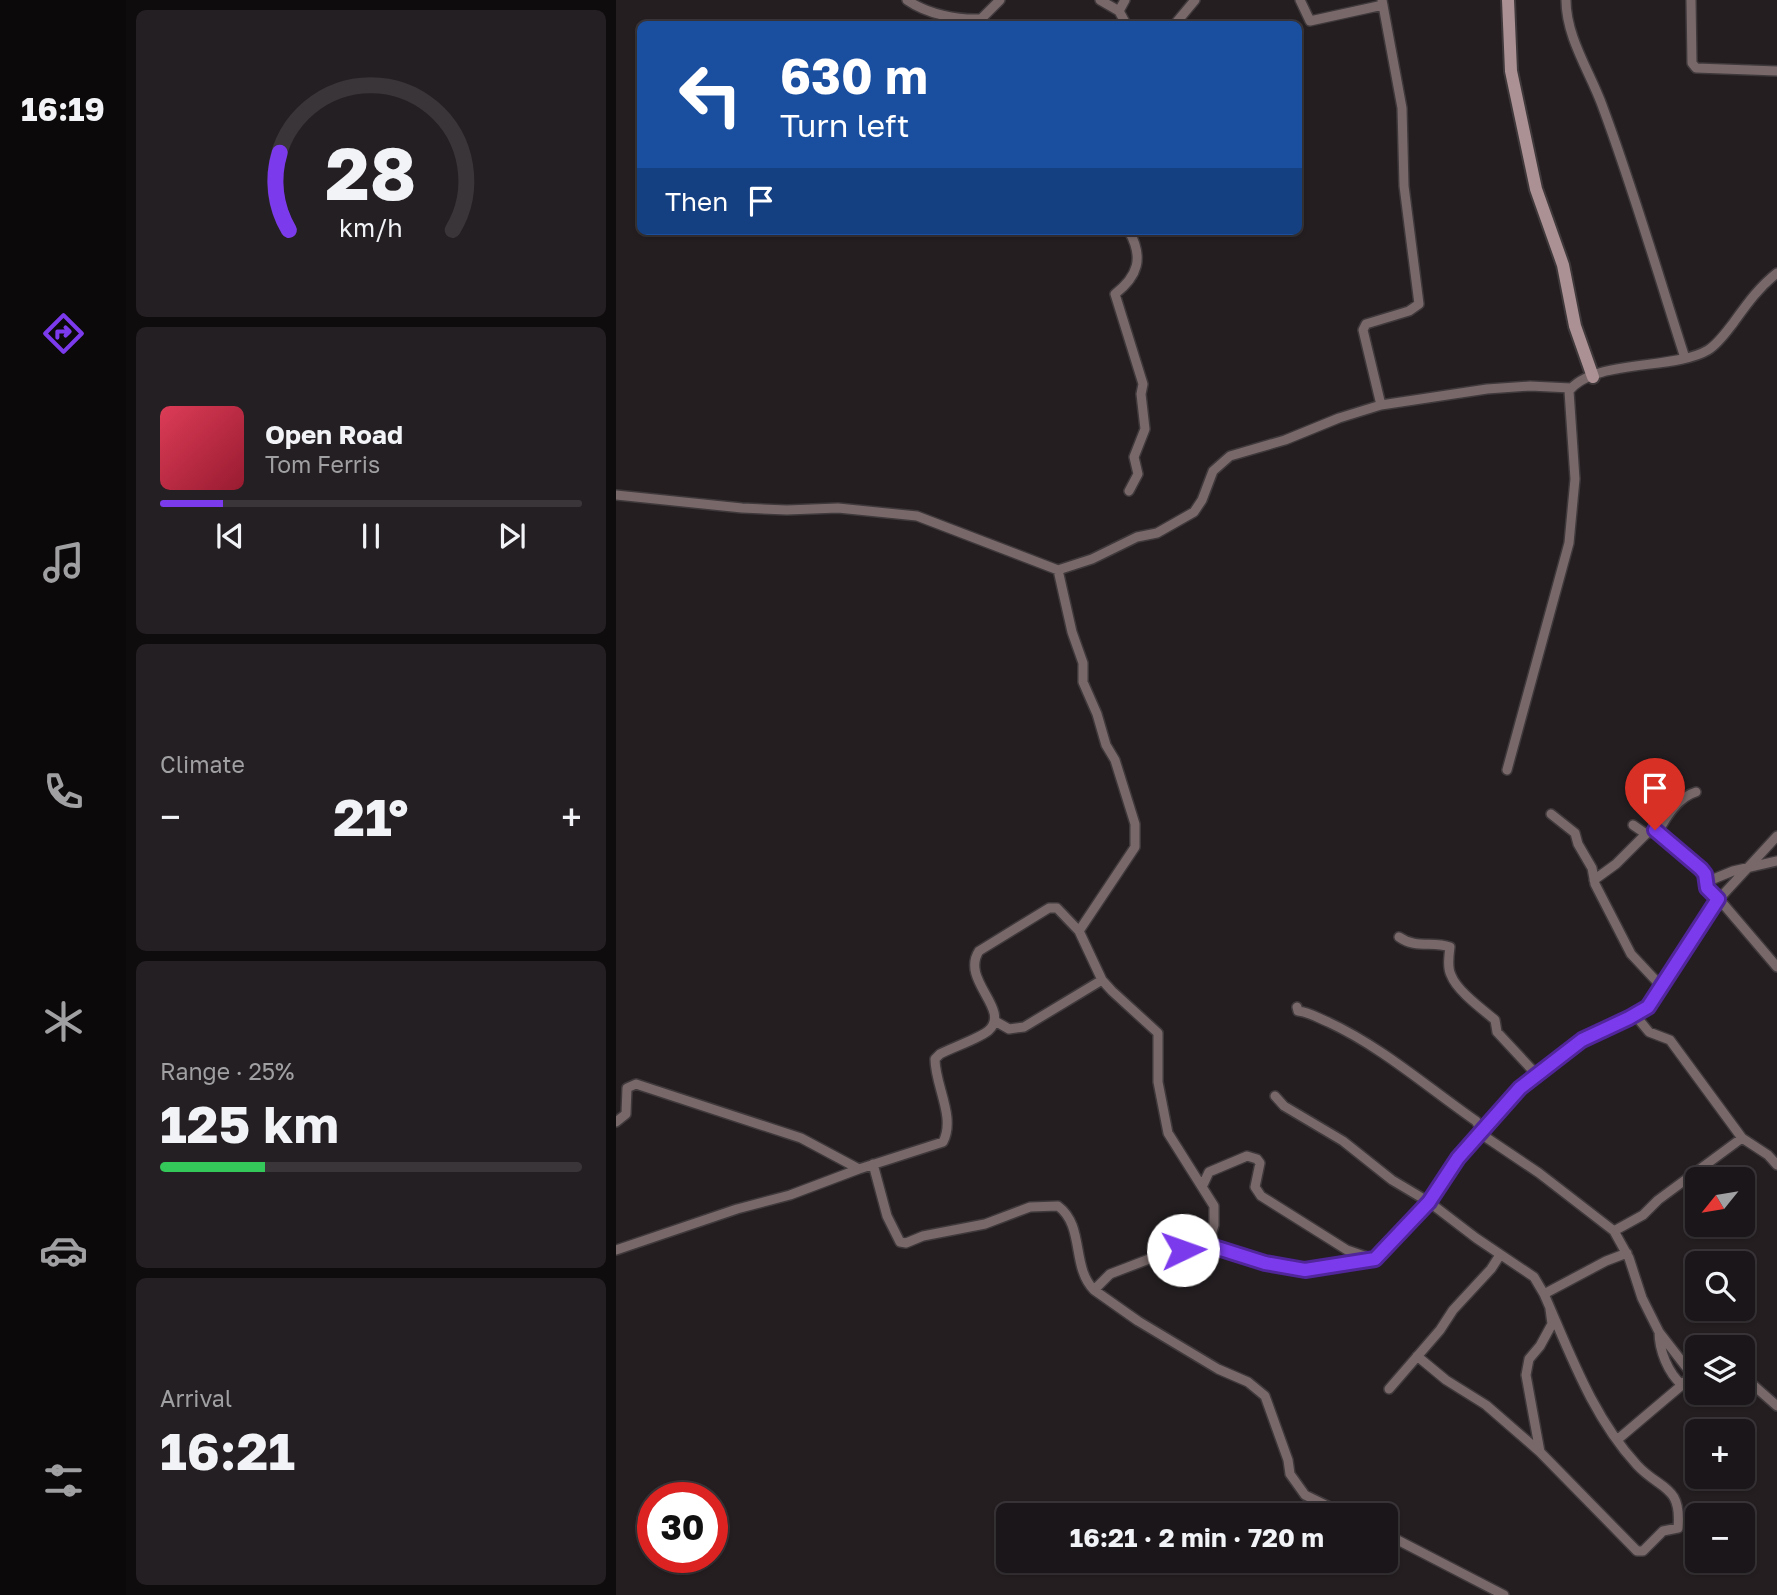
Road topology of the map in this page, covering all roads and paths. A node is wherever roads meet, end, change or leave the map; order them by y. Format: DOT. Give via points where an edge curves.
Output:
graph roads {
  1 [pos="907,0"];
  2 [pos="1000,0"];
  3 [pos="1100,0"];
  4 [pos="1125,0"];
  5 [pos="1195,0"];
  6 [pos="1300,0"];
  7 [pos="1508,0"];
  8 [pos="1566,0"];
  9 [pos="1691,0"];
  10 [pos="1382,2"];
  11 [pos="1119,11"];
  12 [pos="1124,21"];
  13 [pos="1178,21"];
  14 [pos="1777,71"];
  15 [pos="1131,235"];
  16 [pos="1777,273"];
  17 [pos="1685,358"];
  18 [pos="1592,377"];
  19 [pos="1571,388"];
  20 [pos="1381,405"];
  21 [pos="1129,491"];
  22 [pos="616,495"];
  23 [pos="1058,570"];
  24 [pos="1507,770"];
  25 [pos="1696,792"];
  26 [pos="1551,814"];
  27 [pos="1633,825"];
  28 [pos="1658,832"];
  29 [pos="1646,834"];
  30 [pos="1777,836"];
  31 [pos="1777,861"];
  32 [pos="1748,867"];
  33 [pos="1594,880"];
  34 [pos="1706,882"];
  35 [pos="1718,899"];
  36 [pos="1079,931"];
  37 [pos="1399,937"];
  38 [pos="1777,967"];
  39 [pos="1102,979"];
  40 [pos="1661,986"];
  41 [pos="1297,1007"];
  42 [pos="1635,1015"];
  43 [pos="995,1021"];
  44 [pos="1537,1075"];
  45 [pos="1275,1096"];
  46 [pos="616,1122"];
  47 [pos="1481,1134"];
  48 [pos="1742,1138"];
  49 [pos="873,1164"];
  50 [pos="1777,1165"];
  51 [pos="859,1169"];
  52 [pos="1202,1187"];
  53 [pos="1429,1202"];
  54 [pos="1614,1231"];
  55 [pos="1208,1245"];
  56 [pos="616,1250"];
  57 [pos="1627,1253"];
  58 [pos="1500,1255"];
  59 [pos="1375,1259"];
  60 [pos="1094,1290"];
  61 [pos="1544,1294"];
  62 [pos="1550,1309"];
  63 [pos="1659,1332"];
  64 [pos="1417,1356"];
  65 [pos="1685,1366"];
  66 [pos="1685,1382"];
  67 [pos="1682,1385"];
  68 [pos="1755,1387"];
  69 [pos="1390,1389"];
  70 [pos="1777,1406"];
  71 [pos="1617,1440"];
  72 [pos="1540,1452"];
  73 [pos="1321,1503"];
  74 [pos="1398,1540"];
  75 [pos="1504,1595"];
  1 -- 2 [label="street" via="919,8 965,20 981,19"];
  3 -- 11 [label="street"];
  4 -- 11 [label="street"];
  5 -- 13 [label="street"];
  6 -- 10 [label="street" via="1310,21"];
  7 -- 18 [label="street" via="1511,71 1536,189 1563,265 1575,326"];
  8 -- 17 [label="street" via="1578,50 1602,104"];
  9 -- 14 [label="street" via="1692,63 1696,68"];
  10 -- 20 [label="street" via="1402,108 1404,186 1419,304 1366,324 1363,330"];
  11 -- 12 [label="street"];
  15 -- 21 [label="street" via="1139,255 1131,281 1115,294 1143,384 1144,429 1134,457 1138,474"];
  16 -- 17 [label="street" via="1709,350"];
  17 -- 18 [label="street"];
  18 -- 19 [label="street"];
  19 -- 20 [label="street" via="1487,389"];
  19 -- 24 [label="street" via="1575,479 1569,543"];
  20 -- 23 [label="street" via="1230,456 1213,471 1194,512 1157,533"];
  22 -- 23 [label="street" via="742,508 838,508 918,516"];
  23 -- 36 [label="street" via="1083,663 1083,682 1115,760 1136,841"];
  25 -- 28 [label="street" via="1677,805"];
  26 -- 33 [label="street" via="1575,833"];
  27 -- 29 [label="street"];
  28 -- 29 [label="street"];
  28 -- 34 [label="street" via="1701,869"];
  29 -- 33 [label="street"];
  30 -- 32 [label="street"];
  31 -- 32 [label="street"];
  32 -- 34 [label="street"];
  32 -- 35 [label="street"];
  33 -- 40 [label="street" via="1630,954"];
  34 -- 35 [label="street"];
  35 -- 38 [label="street"];
  35 -- 40 [label="street"];
  36 -- 39 [label="street"];
  36 -- 43 [label="street" via="1057,908 1049,908 979,951 973,964"];
  37 -- 44 [label="street" via="1415,945 1450,947 1450,975 1495,1020 1497,1032"];
  39 -- 43 [label="street" via="1024,1027 1009,1029"];
  39 -- 52 [label="street" via="1158,1033 1158,1082 1168,1133"];
  40 -- 42 [label="street" via="1648,1007"];
  41 -- 47 [label="street" via="1364,1042 1426,1084 1476,1121"];
  42 -- 44 [label="street" via="1582,1040"];
  42 -- 48 [label="street" via="1649,1032 1670,1040"];
  43 -- 49 [label="street" via="989,1031 935,1059 947,1118 943,1142"];
  44 -- 47 [label="street"];
  45 -- 53 [label="street"];
  46 -- 51 [label="street" via="626,1114 627,1088 636,1084 801,1138"];
  47 -- 53 [label="street" via="1458,1158"];
  47 -- 54 [label="street"];
  48 -- 50 [label="street"];
  48 -- 54 [label="street" via="1643,1215"];
  49 -- 51 [label="street"];
  49 -- 60 [label="street" via="887,1216 900,1242 985,1224 1030,1207 1058,1206 1069,1215 1081,1267"];
  51 -- 56 [label="street"];
  52 -- 55 [label="street" via="1214,1206"];
  52 -- 59 [label="street" via="1209,1172 1253,1156 1260,1163 1255,1187 1261,1196 1348,1250"];
  53 -- 58 [label="street"];
  53 -- 59 [label="street"];
  54 -- 57 [label="street"];
  55 -- 59 [label="street" via="1305,1270"];
  55 -- 60 [label="street" via="1157,1256 1110,1274"];
  57 -- 61 [label="street"];
  57 -- 63 [label="street"];
  58 -- 61 [label="street" via="1534,1277"];
  58 -- 64 [label="street"];
  60 -- 73 [label="street" via="1265,1396 1290,1474 1305,1495"];
  61 -- 62 [label="street"];
  62 -- 71 [label="street" via="1593,1404"];
  62 -- 72 [label="street" via="1552,1324 1529,1359 1526,1375"];
  63 -- 65 [label="street"];
  63 -- 67 [label="street" via="1659,1345"];
  64 -- 69 [label="street"];
  64 -- 72 [label="street" via="1486,1405"];
  66 -- 67 [label="street"];
  67 -- 71 [label="street"];
  68 -- 70 [label="street"];
  71 -- 72 [label="street" via="1638,1466 1670,1491 1679,1508 1678,1528 1663,1531 1643,1551 1637,1551"];
  74 -- 75 [label="street"];
}
